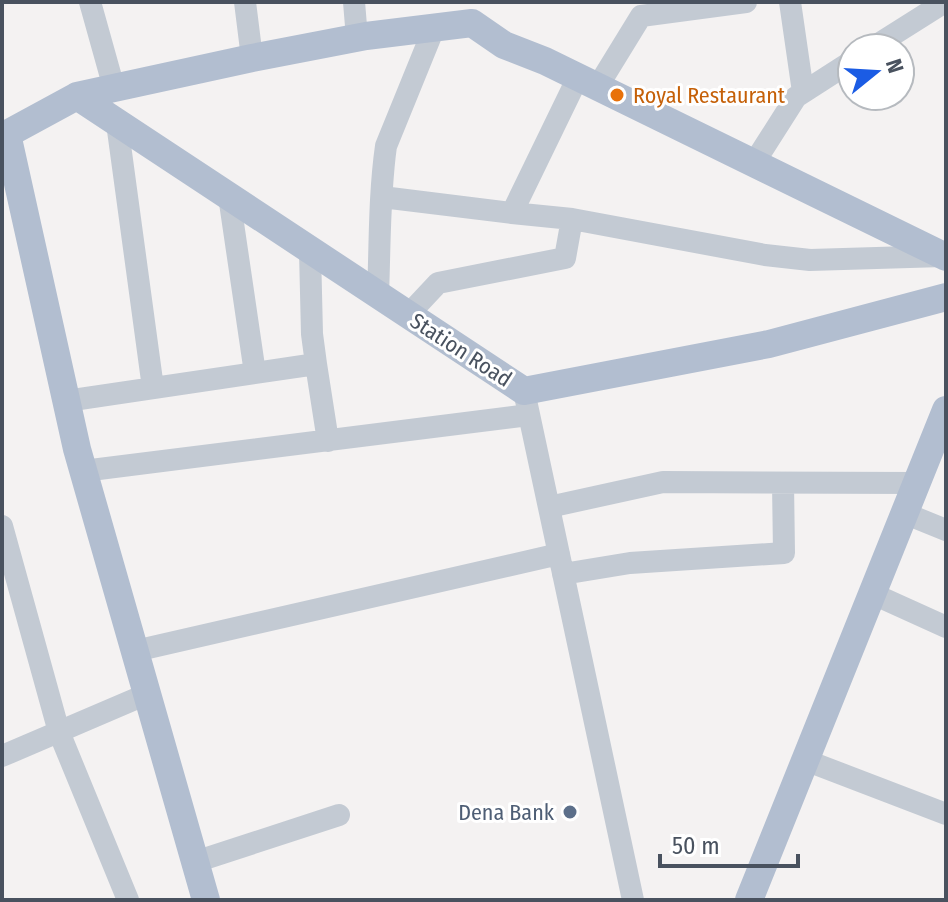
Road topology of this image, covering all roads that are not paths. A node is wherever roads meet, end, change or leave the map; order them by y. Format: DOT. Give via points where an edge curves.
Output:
graph roads {
  1 [pos="90,2"];
  2 [pos="245,2"];
  3 [pos="354,2"];
  4 [pos="746,2"];
  5 [pos="790,2"];
  6 [pos="945,2"];
  7 [pos="695,6"];
  8 [pos="434,28"];
  9 [pos="897,32"];
  10 [pos="357,38"];
  11 [pos="252,58"];
  12 [pos="836,71"];
  13 [pos="588,81"];
  14 [pos="114,88"];
  15 [pos="803,92"];
  16 [pos="77,96"];
  17 [pos="117,123"];
  18 [pos="4,133"];
  19 [pos="754,163"];
  20 [pos="9,180"];
  21 [pos="229,196"];
  22 [pos="382,197"];
  23 [pos="512,213"];
  24 [pos="572,219"];
  25 [pos="310,251"];
  26 [pos="944,256"];
  27 [pos="378,295"];
  28 [pos="946,297"];
  29 [pos="408,315"];
  30 [pos="316,364"];
  31 [pos="255,373"];
  32 [pos="153,388"];
  33 [pos="66,401"];
  34 [pos="526,403"];
  35 [pos="946,410"];
  36 [pos="328,441"];
  37 [pos="83,471"];
  38 [pos="783,483"];
  39 [pos="916,483"];
  40 [pos="549,507"];
  41 [pos="904,513"];
  42 [pos="2,526"];
  43 [pos="946,530"];
  44 [pos="561,564"];
  45 [pos="871,593"];
  46 [pos="946,627"];
  47 [pos="135,651"];
  48 [pos="147,694"];
  49 [pos="59,732"];
  50 [pos="2,756"];
  51 [pos="805,760"];
  52 [pos="946,814"];
  53 [pos="339,815"];
  54 [pos="195,862"];
  55 [pos="128,900"];
  56 [pos="206,900"];
  57 [pos="633,900"];
  58 [pos="749,900"];
  1 -- 14 [label="street"];
  2 -- 11 [label="street"];
  3 -- 10 [label="street"];
  4 -- 7 [label="street"];
  5 -- 15 [label="street"];
  6 -- 9 [label="street"];
  7 -- 13 [label="street" via="641,16"];
  8 -- 10 [label="main road"];
  8 -- 13 [label="main road" via="472,23 504,45"];
  8 -- 22 [label="street" via="386,146"];
  10 -- 11 [label="main road"];
  11 -- 14 [label="main road"];
  12 -- 15 [label="street"];
  13 -- 19 [label="main road"];
  13 -- 23 [label="street"];
  14 -- 16 [label="main road"];
  15 -- 19 [label="street"];
  16 -- 17 [label="main road, Station Road"];
  16 -- 18 [label="main road"];
  17 -- 21 [label="main road, Station Road"];
  17 -- 32 [label="street"];
  18 -- 20 [label="main road"];
  19 -- 26 [label="main road"];
  20 -- 33 [label="main road"];
  21 -- 25 [label="main road, Station Road"];
  21 -- 31 [label="street"];
  22 -- 23 [label="street"];
  22 -- 27 [label="street"];
  23 -- 24 [label="street"];
  24 -- 26 [label="street" via="810,260"];
  24 -- 29 [label="street" via="565,258 438,283"];
  25 -- 27 [label="main road, Station Road"];
  25 -- 30 [label="street"];
  27 -- 29 [label="main road, Station Road"];
  28 -- 34 [label="main road, Station Road"];
  29 -- 34 [label="main road, Station Road"];
  30 -- 31 [label="street"];
  30 -- 36 [label="street"];
  31 -- 32 [label="street"];
  32 -- 33 [label="street"];
  33 -- 37 [label="main road"];
  34 -- 36 [label="street"];
  34 -- 40 [label="street"];
  35 -- 39 [label="main road"];
  36 -- 37 [label="street"];
  37 -- 47 [label="main road"];
  38 -- 39 [label="street"];
  38 -- 40 [label="street" via="663,482"];
  38 -- 44 [label="street" via="784,553"];
  39 -- 41 [label="main road"];
  40 -- 44 [label="street"];
  41 -- 43 [label="street"];
  41 -- 45 [label="main road"];
  42 -- 49 [label="street"];
  44 -- 47 [label="street"];
  44 -- 57 [label="street"];
  45 -- 46 [label="street"];
  45 -- 51 [label="main road"];
  47 -- 48 [label="main road"];
  48 -- 49 [label="street"];
  48 -- 54 [label="main road"];
  49 -- 50 [label="street"];
  49 -- 55 [label="street"];
  51 -- 52 [label="street"];
  51 -- 58 [label="main road"];
  53 -- 54 [label="street"];
  54 -- 56 [label="main road"];
}
